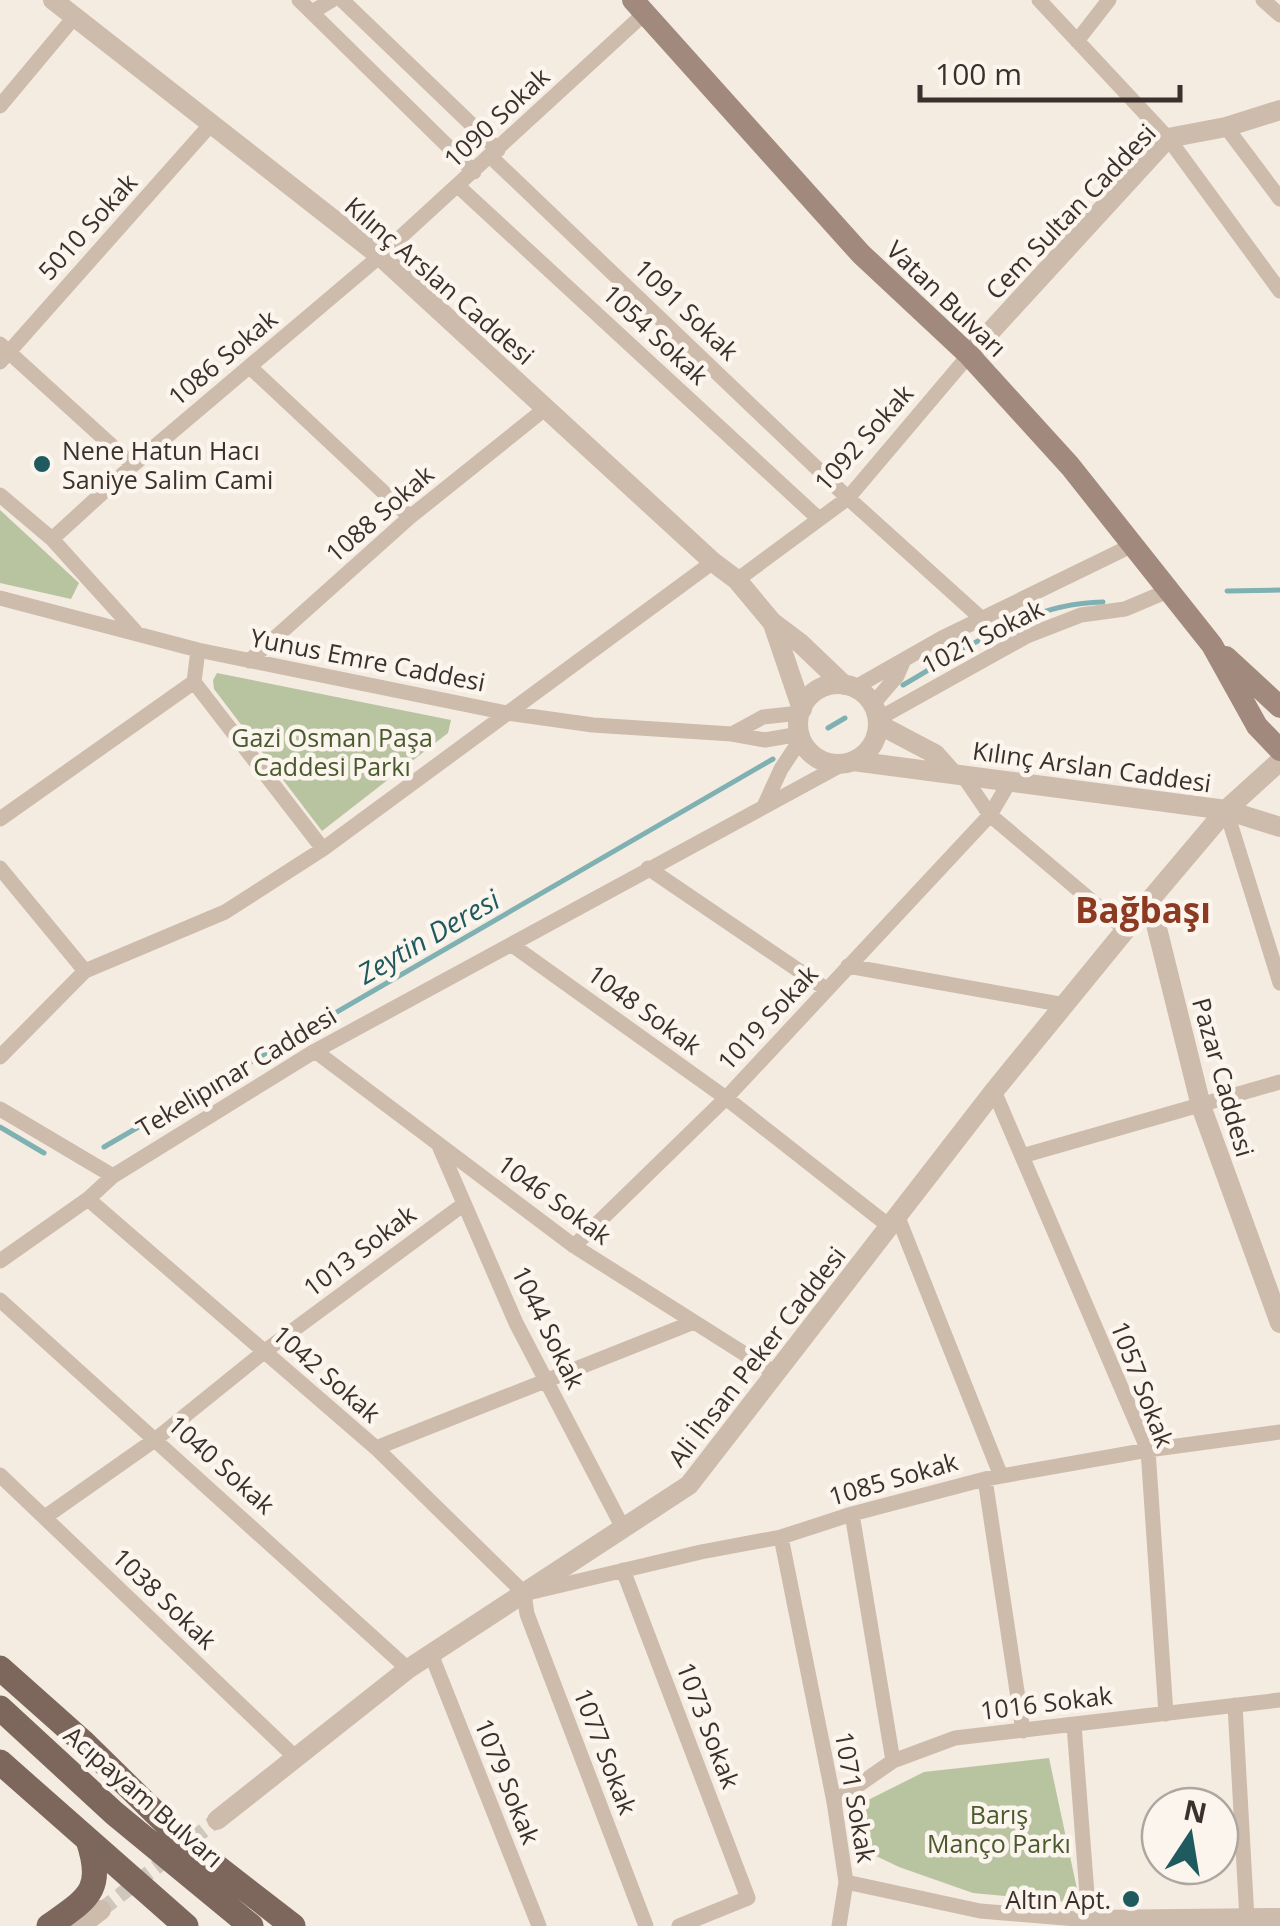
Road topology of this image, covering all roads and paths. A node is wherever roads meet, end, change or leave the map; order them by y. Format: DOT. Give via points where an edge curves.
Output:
graph roads {
  1 [pos="53,0"];
  2 [pos="299,0"];
  3 [pos="332,0"];
  4 [pos="342,0"];
  5 [pos="1039,0"];
  6 [pos="1109,0"];
  7 [pos="1263,0"];
  8 [pos="639,6"];
  9 [pos="312,12"];
  10 [pos="76,15"];
  11 [pos="1280,15"];
  12 [pos="1077,40"];
  13 [pos="0,106"];
  14 [pos="1280,110"];
  15 [pos="212,123"];
  16 [pos="1226,127"];
  17 [pos="1168,138"];
  18 [pos="495,153"];
  19 [pos="474,172"];
  20 [pos="458,186"];
  21 [pos="1280,199"];
  22 [pos="380,256"];
  23 [pos="1280,291"];
  24 [pos="3,353"];
  25 [pos="969,355"];
  26 [pos="250,366"];
  27 [pos="546,408"];
  28 [pos="133,464"];
  29 [pos="0,495"];
  30 [pos="848,498"];
  31 [pos="410,518"];
  32 [pos="819,519"];
  33 [pos="52,538"];
  34 [pos="1135,544"];
  35 [pos="713,562"];
  36 [pos="737,580"];
  37 [pos="1170,590"];
  38 [pos="2,600"];
  39 [pos="982,620"];
  40 [pos="772,622"];
  41 [pos="135,631"];
  42 [pos="1212,645"];
  43 [pos="198,650"];
  44 [pos="249,661"];
  45 [pos="903,662"];
  46 [pos="194,682"];
  47 [pos="849,686"];
  48 [pos="1280,706"];
  49 [pos="507,713"];
  50 [pos="876,716"];
  51 [pos="801,724"];
  52 [pos="1257,726"];
  53 [pos="1280,750"];
  54 [pos="1280,761"];
  55 [pos="848,762"];
  56 [pos="956,773"];
  57 [pos="1010,781"];
  58 [pos="765,804"];
  59 [pos="1226,810"];
  60 [pos="990,815"];
  61 [pos="0,819"];
  62 [pos="1280,827"];
  63 [pos="324,849"];
  64 [pos="0,868"];
  65 [pos="648,868"];
  66 [pos="1150,900"];
  67 [pos="1126,930"];
  68 [pos="512,944"];
  69 [pos="848,966"];
  70 [pos="86,971"];
  71 [pos="1280,983"];
  72 [pos="826,989"];
  73 [pos="1065,1005"];
  74 [pos="315,1051"];
  75 [pos="0,1057"];
  76 [pos="1280,1082"];
  77 [pos="994,1092"];
  78 [pos="726,1098"];
  79 [pos="1201,1106"];
  80 [pos="0,1109"];
  81 [pos="438,1144"];
  82 [pos="1022,1156"];
  83 [pos="114,1176"];
  84 [pos="88,1199"];
  85 [pos="464,1204"];
  86 [pos="893,1221"];
  87 [pos="574,1246"];
  88 [pos="0,1261"];
  89 [pos="0,1300"];
  90 [pos="694,1322"];
  91 [pos="1280,1322"];
  92 [pos="265,1351"];
  93 [pos="775,1373"];
  94 [pos="545,1379"];
  95 [pos="1280,1432"];
  96 [pos="156,1438"];
  97 [pos="376,1448"];
  98 [pos="1148,1450"];
  99 [pos="0,1475"];
  100 [pos="993,1477"];
  101 [pos="852,1514"];
  102 [pos="45,1517"];
  103 [pos="623,1528"];
  104 [pos="782,1538"];
  105 [pos="623,1570"];
  106 [pos="524,1594"];
  107 [pos="431,1654"];
  108 [pos="0,1668"];
  109 [pos="408,1669"];
  110 [pos="1280,1700"];
  111 [pos="1234,1705"];
  112 [pos="0,1708"];
  113 [pos="1166,1714"];
  114 [pos="1074,1725"];
  115 [pos="1023,1731"];
  116 [pos="296,1758"];
  117 [pos="894,1761"];
  118 [pos="0,1762"];
  119 [pos="834,1802"];
  120 [pos="217,1820"];
  121 [pos="88,1840"];
  122 [pos="846,1882"];
  123 [pos="152,1897"];
  124 [pos="101,1910"];
  125 [pos="979,1919"];
  126 [pos="1247,1919"];
  127 [pos="1273,1920"];
  128 [pos="1111,1923"];
  129 [pos="49,1926"];
  130 [pos="80,1926"];
  131 [pos="158,1926"];
  132 [pos="186,1926"];
  133 [pos="252,1926"];
  134 [pos="293,1926"];
  135 [pos="540,1926"];
  136 [pos="646,1926"];
  137 [pos="680,1926"];
  138 [pos="839,1926"];
  1 -- 10 [label="street, Kılınç Arslan Caddesi"];
  2 -- 9 [label="street"];
  3 -- 9 [label="street"];
  4 -- 18 [label="street, 1091 Sokak"];
  5 -- 12 [label="street"];
  6 -- 12 [label="street"];
  7 -- 11 [label="street"];
  8 -- 18 [label="street, 1090 Sokak"];
  8 -- 25 [label="main road, Vatan Bulvarı" via="861,254"];
  9 -- 19 [label="street"];
  10 -- 13 [label="street"];
  10 -- 15 [label="street, Kılınç Arslan Caddesi"];
  12 -- 17 [label="street"];
  14 -- 16 [label="street, Cem Sultan Caddesi"];
  15 -- 22 [label="street, Kılınç Arslan Caddesi"];
  15 -- 24 [label="street, 5010 Sokak"];
  16 -- 17 [label="street, Cem Sultan Caddesi"];
  16 -- 21 [label="street"];
  17 -- 23 [label="street"];
  17 -- 25 [label="street, Cem Sultan Caddesi"];
  18 -- 19 [label="street, 1090 Sokak"];
  18 -- 30 [label="street, 1091 Sokak"];
  19 -- 20 [label="street, 1090 Sokak"];
  20 -- 22 [label="street, 1090 Sokak"];
  20 -- 32 [label="street, 1054 Sokak"];
  22 -- 26 [label="street, 1086 Sokak"];
  22 -- 27 [label="street, Kılınç Arslan Caddesi"];
  24 -- 28 [label="street"];
  25 -- 30 [label="street, 1092 Sokak"];
  25 -- 34 [label="main road, Vatan Bulvarı"];
  26 -- 28 [label="street, 1086 Sokak"];
  26 -- 31 [label="street"];
  27 -- 31 [label="street, 1088 Sokak"];
  27 -- 35 [label="street, Kılınç Arslan Caddesi"];
  28 -- 33 [label="street, 1086 Sokak"];
  29 -- 33 [label="street"];
  30 -- 32 [label="street, 1092 Sokak"];
  30 -- 39 [label="street, 1091 Sokak"];
  31 -- 44 [label="street, 1088 Sokak"];
  32 -- 36 [label="street, 1092 Sokak"];
  33 -- 41 [label="street"];
  34 -- 37 [label="main road, Vatan Bulvarı"];
  34 -- 39 [label="street"];
  35 -- 36 [label="street, Kılınç Arslan Caddesi"];
  35 -- 49 [label="street"];
  36 -- 40 [label="street, Kılınç Arslan Caddesi"];
  37 -- 42 [label="main road, Vatan Bulvarı"];
  37 -- 50 [label="street, 1021 Sokak" via="1125,610 1081,615 1027,636"];
  38 -- 41 [label="street, Yunus Emre Caddesi"];
  39 -- 45 [label="street"];
  40 -- 47 [label="street, Kılınç Arslan Caddesi"];
  40 -- 51 [label="street, Kılınç Arslan Caddesi"];
  41 -- 43 [label="street, Yunus Emre Caddesi"];
  42 -- 48 [label="main road, Vatan Bulvarı"];
  42 -- 52 [label="main road, Vatan Bulvarı"];
  43 -- 44 [label="street, Yunus Emre Caddesi"];
  43 -- 46 [label="street"];
  44 -- 49 [label="street, Yunus Emre Caddesi"];
  45 -- 47 [label="street"];
  45 -- 50 [label="street"];
  46 -- 61 [label="street"];
  46 -- 63 [label="street"];
  47 -- 50 [label="street"];
  47 -- 51 [label="street" via="814,693"];
  48 -- 52 [label="street"];
  49 -- 51 [label="street, Yunus Emre Caddesi" via="732,734 763,717"];
  49 -- 63 [label="street"];
  50 -- 55 [label="street" via="870,749"];
  50 -- 56 [label="street, Kılınç Arslan Caddesi"];
  51 -- 55 [label="street" via="814,756"];
  51 -- 58 [label="street"];
  52 -- 53 [label="main road, Vatan Bulvarı"];
  54 -- 59 [label="street, Ali İhsan Peker Caddesi"];
  55 -- 56 [label="street, Kılınç Arslan Caddesi"];
  55 -- 58 [label="street, Tekelipınar Caddesi"];
  56 -- 57 [label="street, Kılınç Arslan Caddesi"];
  56 -- 60 [label="street"];
  57 -- 59 [label="street, Kılınç Arslan Caddesi"];
  57 -- 60 [label="street, 1019 Sokak"];
  58 -- 65 [label="street, Tekelipınar Caddesi"];
  59 -- 62 [label="street, Kılınç Arslan Caddesi"];
  59 -- 66 [label="street, Ali İhsan Peker Caddesi"];
  59 -- 71 [label="street"];
  60 -- 67 [label="street"];
  60 -- 69 [label="street, 1019 Sokak"];
  63 -- 70 [label="street" via="226,912"];
  64 -- 70 [label="street"];
  65 -- 68 [label="street, Tekelipınar Caddesi"];
  65 -- 72 [label="street"];
  66 -- 67 [label="street, Ali İhsan Peker Caddesi"];
  66 -- 79 [label="street, Pazar Caddesi"];
  67 -- 73 [label="street, Ali İhsan Peker Caddesi"];
  68 -- 74 [label="street, Tekelipınar Caddesi"];
  68 -- 78 [label="street, 1048 Sokak"];
  69 -- 72 [label="street, 1019 Sokak"];
  69 -- 73 [label="street"];
  70 -- 75 [label="street"];
  72 -- 78 [label="street, 1019 Sokak"];
  73 -- 77 [label="street, Ali İhsan Peker Caddesi"];
  74 -- 81 [label="street, 1046 Sokak"];
  74 -- 83 [label="street, Tekelipınar Caddesi"];
  76 -- 79 [label="street"];
  77 -- 82 [label="street, 1057 Sokak"];
  77 -- 86 [label="street, Ali İhsan Peker Caddesi"];
  78 -- 86 [label="street, 1048 Sokak"];
  78 -- 87 [label="street, 1019 Sokak"];
  79 -- 82 [label="street"];
  79 -- 91 [label="street, Pazar Caddesi"];
  80 -- 83 [label="street"];
  81 -- 85 [label="street, 1044 Sokak"];
  81 -- 87 [label="street, 1046 Sokak"];
  82 -- 98 [label="street, 1057 Sokak"];
  83 -- 84 [label="street, Tekelipınar Caddesi"];
  84 -- 88 [label="street, Tekelipınar Caddesi"];
  84 -- 92 [label="street, 1042 Sokak"];
  85 -- 92 [label="street, 1013 Sokak"];
  85 -- 94 [label="street, 1044 Sokak"];
  86 -- 93 [label="street, Ali İhsan Peker Caddesi"];
  86 -- 100 [label="street"];
  87 -- 90 [label="street, 1046 Sokak"];
  89 -- 96 [label="street, 1040 Sokak"];
  90 -- 93 [label="street, 1046 Sokak"];
  90 -- 94 [label="street"];
  92 -- 96 [label="street, 1013 Sokak"];
  92 -- 97 [label="street, 1042 Sokak"];
  93 -- 103 [label="street, Ali İhsan Peker Caddesi" via="688,1485"];
  94 -- 97 [label="street"];
  94 -- 103 [label="street, 1044 Sokak"];
  95 -- 98 [label="street, 1085 Sokak"];
  96 -- 102 [label="street, 1013 Sokak"];
  96 -- 109 [label="street, 1040 Sokak"];
  97 -- 106 [label="street, 1042 Sokak"];
  98 -- 100 [label="street, 1085 Sokak"];
  98 -- 113 [label="street, 1057 Sokak"];
  99 -- 102 [label="street, 1038 Sokak"];
  100 -- 101 [label="street, 1085 Sokak"];
  100 -- 115 [label="street"];
  101 -- 104 [label="street, 1085 Sokak"];
  101 -- 117 [label="street"];
  102 -- 116 [label="street, 1038 Sokak"];
  103 -- 106 [label="street, Ali İhsan Peker Caddesi"];
  104 -- 105 [label="street, 1085 Sokak"];
  104 -- 119 [label="street, 1071 Sokak"];
  105 -- 106 [label="street, 1085 Sokak"];
  105 -- 137 [label="street, 1073 Sokak" via="748,1898"];
  106 -- 107 [label="street, Ali İhsan Peker Caddesi"];
  106 -- 136 [label="street, 1077 Sokak"];
  107 -- 109 [label="street, Ali İhsan Peker Caddesi"];
  107 -- 135 [label="street, 1079 Sokak"];
  108 -- 134 [label="main road" via="200,1855"];
  109 -- 116 [label="street, Ali İhsan Peker Caddesi"];
  110 -- 111 [label="street, 1016 Sokak"];
  111 -- 113 [label="street, 1016 Sokak"];
  111 -- 126 [label="street"];
  112 -- 133 [label="main road, Acıpayam Bulvarı"];
  113 -- 114 [label="street, 1016 Sokak"];
  114 -- 115 [label="street, 1016 Sokak"];
  114 -- 128 [label="street"];
  115 -- 117 [label="street, 1016 Sokak" via="955,1738"];
  116 -- 120 [label="street, Ali İhsan Peker Caddesi"];
  117 -- 119 [label="street, 1016 Sokak"];
  118 -- 121 [label="main road"];
  119 -- 122 [label="street, 1071 Sokak"];
  121 -- 123 [label="main road"];
  121 -- 129 [label="main road" via="93,1887"];
  122 -- 125 [label="street, 1071 Sokak"];
  122 -- 138 [label="street"];
  123 -- 131 [label="main road"];
  123 -- 132 [label="main road"];
  124 -- 130 [label="street"];
  125 -- 128 [label="street, 1071 Sokak"];
  126 -- 127 [label="street"];
  126 -- 128 [label="street"];
}
